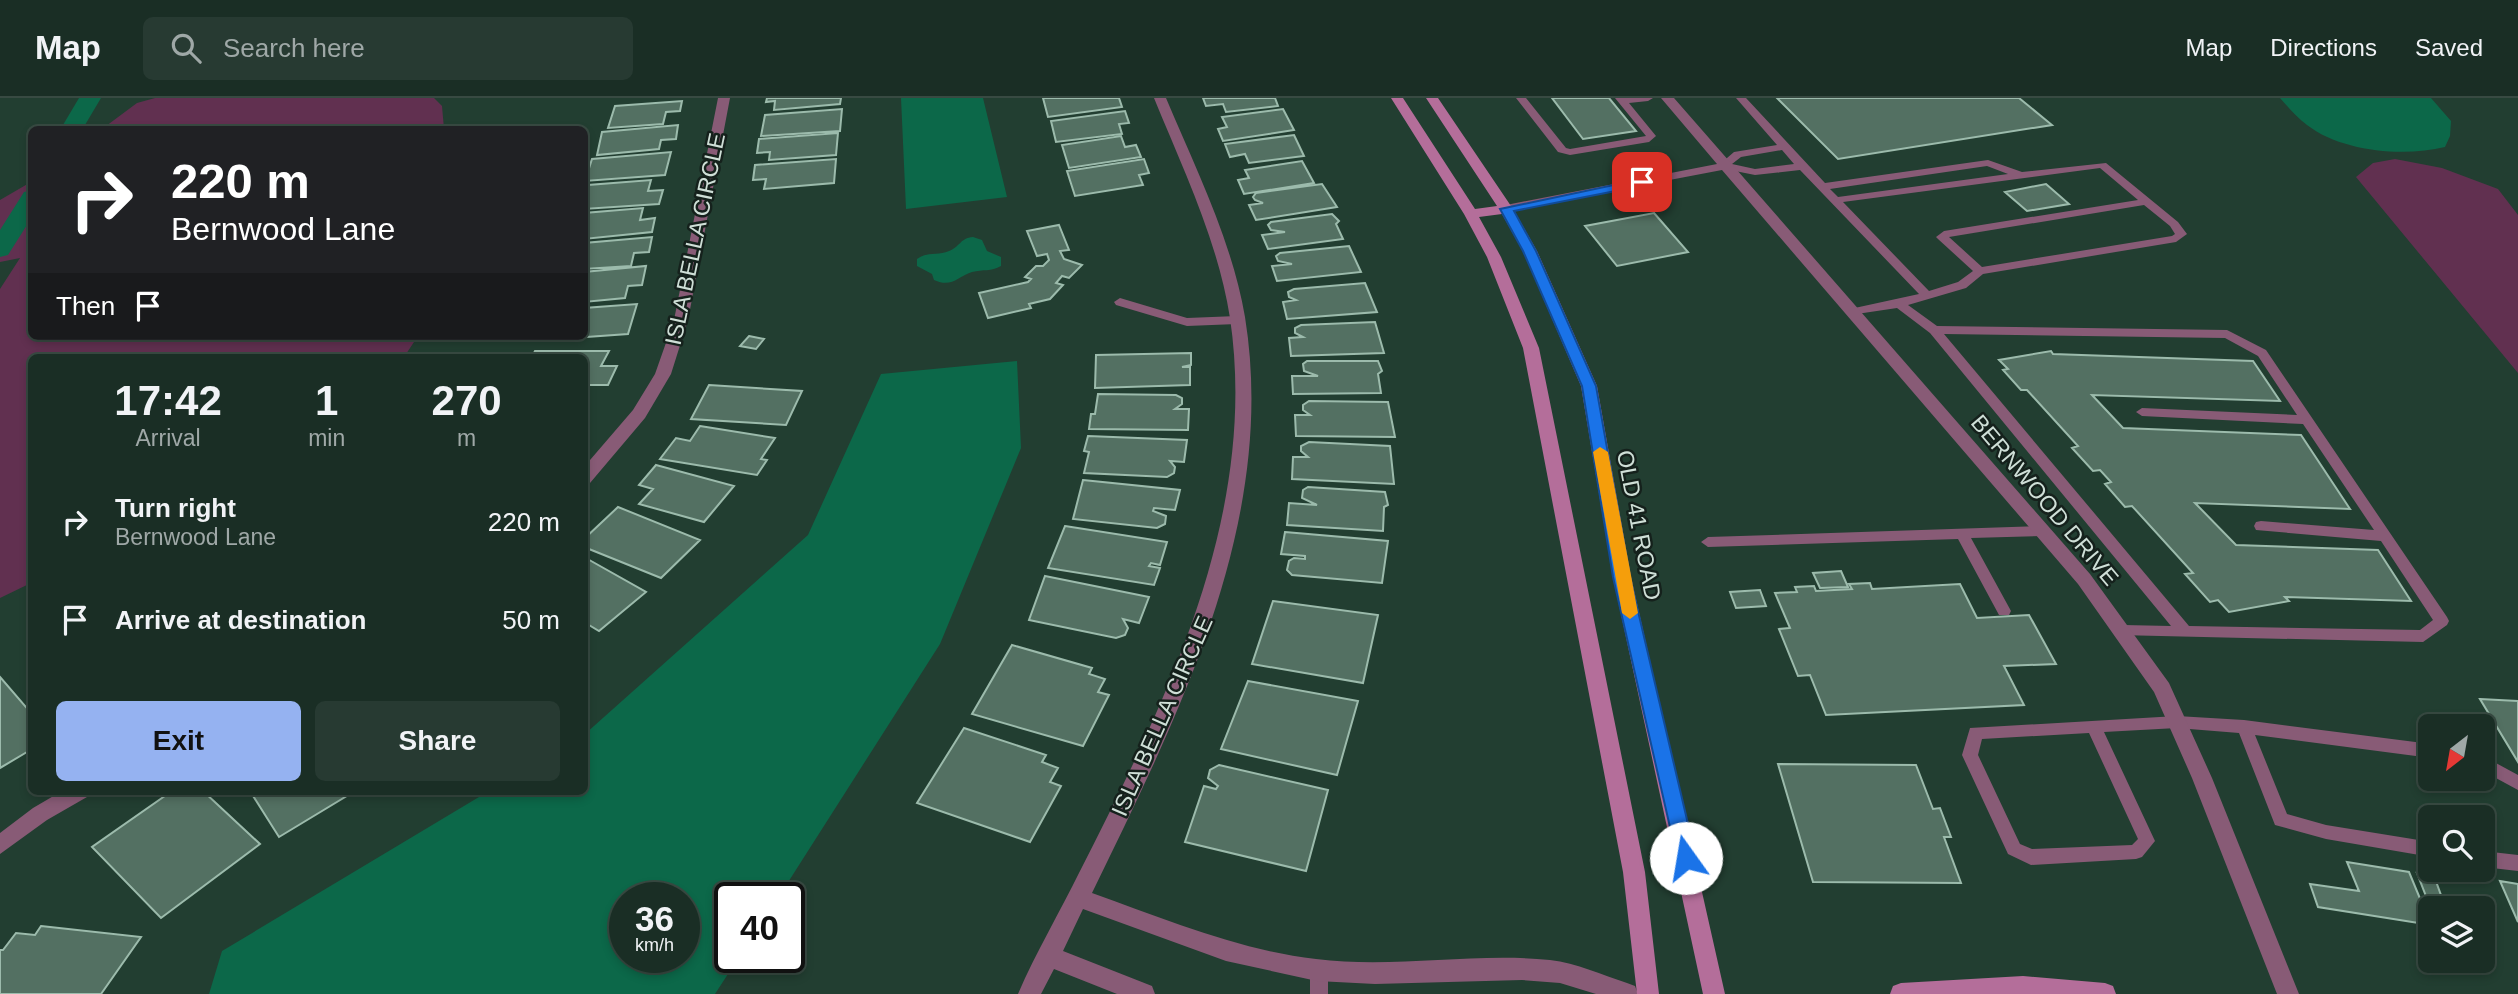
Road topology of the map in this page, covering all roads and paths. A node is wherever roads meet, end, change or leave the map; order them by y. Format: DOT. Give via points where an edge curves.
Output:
graph roads {
  1 [pos="724,98"];
  2 [pos="1160,98"];
  3 [pos="1397,98"];
  4 [pos="1432,98"];
  5 [pos="1521,98"];
  6 [pos="1648,98"];
  7 [pos="1667,98"];
  8 [pos="1741,98"];
  9 [pos="1621,100"];
  10 [pos="1784,147"];
  11 [pos="1724,166"];
  12 [pos="1803,166"];
  13 [pos="2020,175"];
  14 [pos="1824,187"];
  15 [pos="1836,200"];
  16 [pos="2144,202"];
  17 [pos="1506,209"];
  18 [pos="1472,214"];
  19 [pos="1980,271"];
  20 [pos="1927,296"];
  21 [pos="1120,302"];
  22 [pos="1899,304"];
  23 [pos="1854,312"];
  24 [pos="1237,320"];
  25 [pos="1934,330"];
  26 [pos="2142,412"];
  27 [pos="2308,420"];
  28 [pos="588,474"];
  29 [pos="2261,526"];
  30 [pos="2042,531"];
  31 [pos="1962,534"];
  32 [pos="2385,536"];
  33 [pos="1708,542"];
  34 [pos="2004,611"];
  35 [pos="2123,631"];
  36 [pos="2185,632"];
  37 [pos="2177,722"];
  38 [pos="2094,727"];
  39 [pos="2244,727"];
  40 [pos="2418,748"];
  41 [pos="2496,770"];
  42 [pos="2518,783"];
  43 [pos="73,795"];
  44 [pos="0,845"];
  45 [pos="2418,848"];
  46 [pos="2495,860"];
  47 [pos="2518,863"];
  48 [pos="1079,898"];
  49 [pos="1049,956"];
  50 [pos="1319,970"];
  51 [pos="1029,994"];
  52 [pos="1144,994"];
  53 [pos="1319,994"];
  54 [pos="1627,994"];
  55 [pos="1648,994"];
  56 [pos="1714,994"];
  57 [pos="1901,994"];
  58 [pos="2105,994"];
  59 [pos="2288,994"];
  1 -- 28 [label="street, ISLA BELLA CIRCLE" via="681,320 663,374 639,414"];
  2 -- 24 [label="street, ISLA BELLA CIRCLE" via="1216,236"];
  3 -- 18 [label="street"];
  4 -- 17 [label="street, OLD 41 ROAD"];
  5 -- 9 [label="lane" via="1562,150 1570,152 1651,136"];
  6 -- 9 [label="lane"];
  7 -- 11 [label="street, BERNWOOD DRIVE"];
  8 -- 10 [label="lane"];
  10 -- 11 [label="lane" via="1738,153"];
  10 -- 12 [label="lane"];
  11 -- 12 [label="lane" via="1755,172"];
  11 -- 17 [label="street"];
  11 -- 23 [label="street, BERNWOOD DRIVE"];
  12 -- 14 [label="lane"];
  13 -- 14 [label="lane" via="1988,163"];
  13 -- 15 [label="lane"];
  13 -- 16 [label="lane" via="2102,165"];
  14 -- 15 [label="lane"];
  15 -- 20 [label="lane"];
  16 -- 19 [label="lane" via="2181,234 2176,239"];
  16 -- 19 [label="lane" via="1942,237"];
  17 -- 18 [label="street"];
  17 -- 56 [label="street, OLD 41 ROAD" via="1535,262 1589,386 1622,577"];
  18 -- 55 [label="street" via="1531,348 1634,872"];
  19 -- 20 [label="lane" via="1962,285"];
  20 -- 22 [label="lane"];
  21 -- 24 [label="lane" via="1187,322"];
  22 -- 23 [label="lane"];
  22 -- 25 [label="lane"];
  23 -- 30 [label="street, BERNWOOD DRIVE"];
  24 -- 48 [label="street, ISLA BELLA CIRCLE" via="1241,447 1210,606 1179,684"];
  25 -- 27 [label="lane" via="2227,334 2262,353"];
  25 -- 36 [label="lane"];
  26 -- 27 [label="lane"];
  27 -- 32 [label="lane"];
  29 -- 32 [label="lane"];
  30 -- 31 [label="lane"];
  30 -- 35 [label="street, BERNWOOD DRIVE"];
  31 -- 33 [label="lane"];
  31 -- 34 [label="lane"];
  32 -- 36 [label="lane" via="2442,621 2423,636"];
  35 -- 36 [label="lane"];
  35 -- 37 [label="street, BERNWOOD DRIVE" via="2162,688"];
  37 -- 38 [label="lane"];
  37 -- 39 [label="lane"];
  37 -- 59 [label="street, BERNWOOD DRIVE"];
  38 -- 38 [label="lane" via="1976,733 1970,755 2014,849 2031,857 2136,852 2147,841"];
  39 -- 40 [label="lane" via="2295,737"];
  39 -- 45 [label="lane" via="2281,820"];
  41 -- 42 [label="lane"];
  43 -- 44 [label="street"];
  46 -- 47 [label="lane"];
  48 -- 49 [label="street, ISLA BELLA CIRCLE"];
  48 -- 50 [label="street" via="1214,947"];
  49 -- 51 [label="street, ISLA BELLA CIRCLE"];
  49 -- 52 [label="street"];
  50 -- 53 [label="lane"];
  50 -- 54 [label="street" via="1553,971"];
  57 -- 58 [label="street" via="2023,986"];
}
